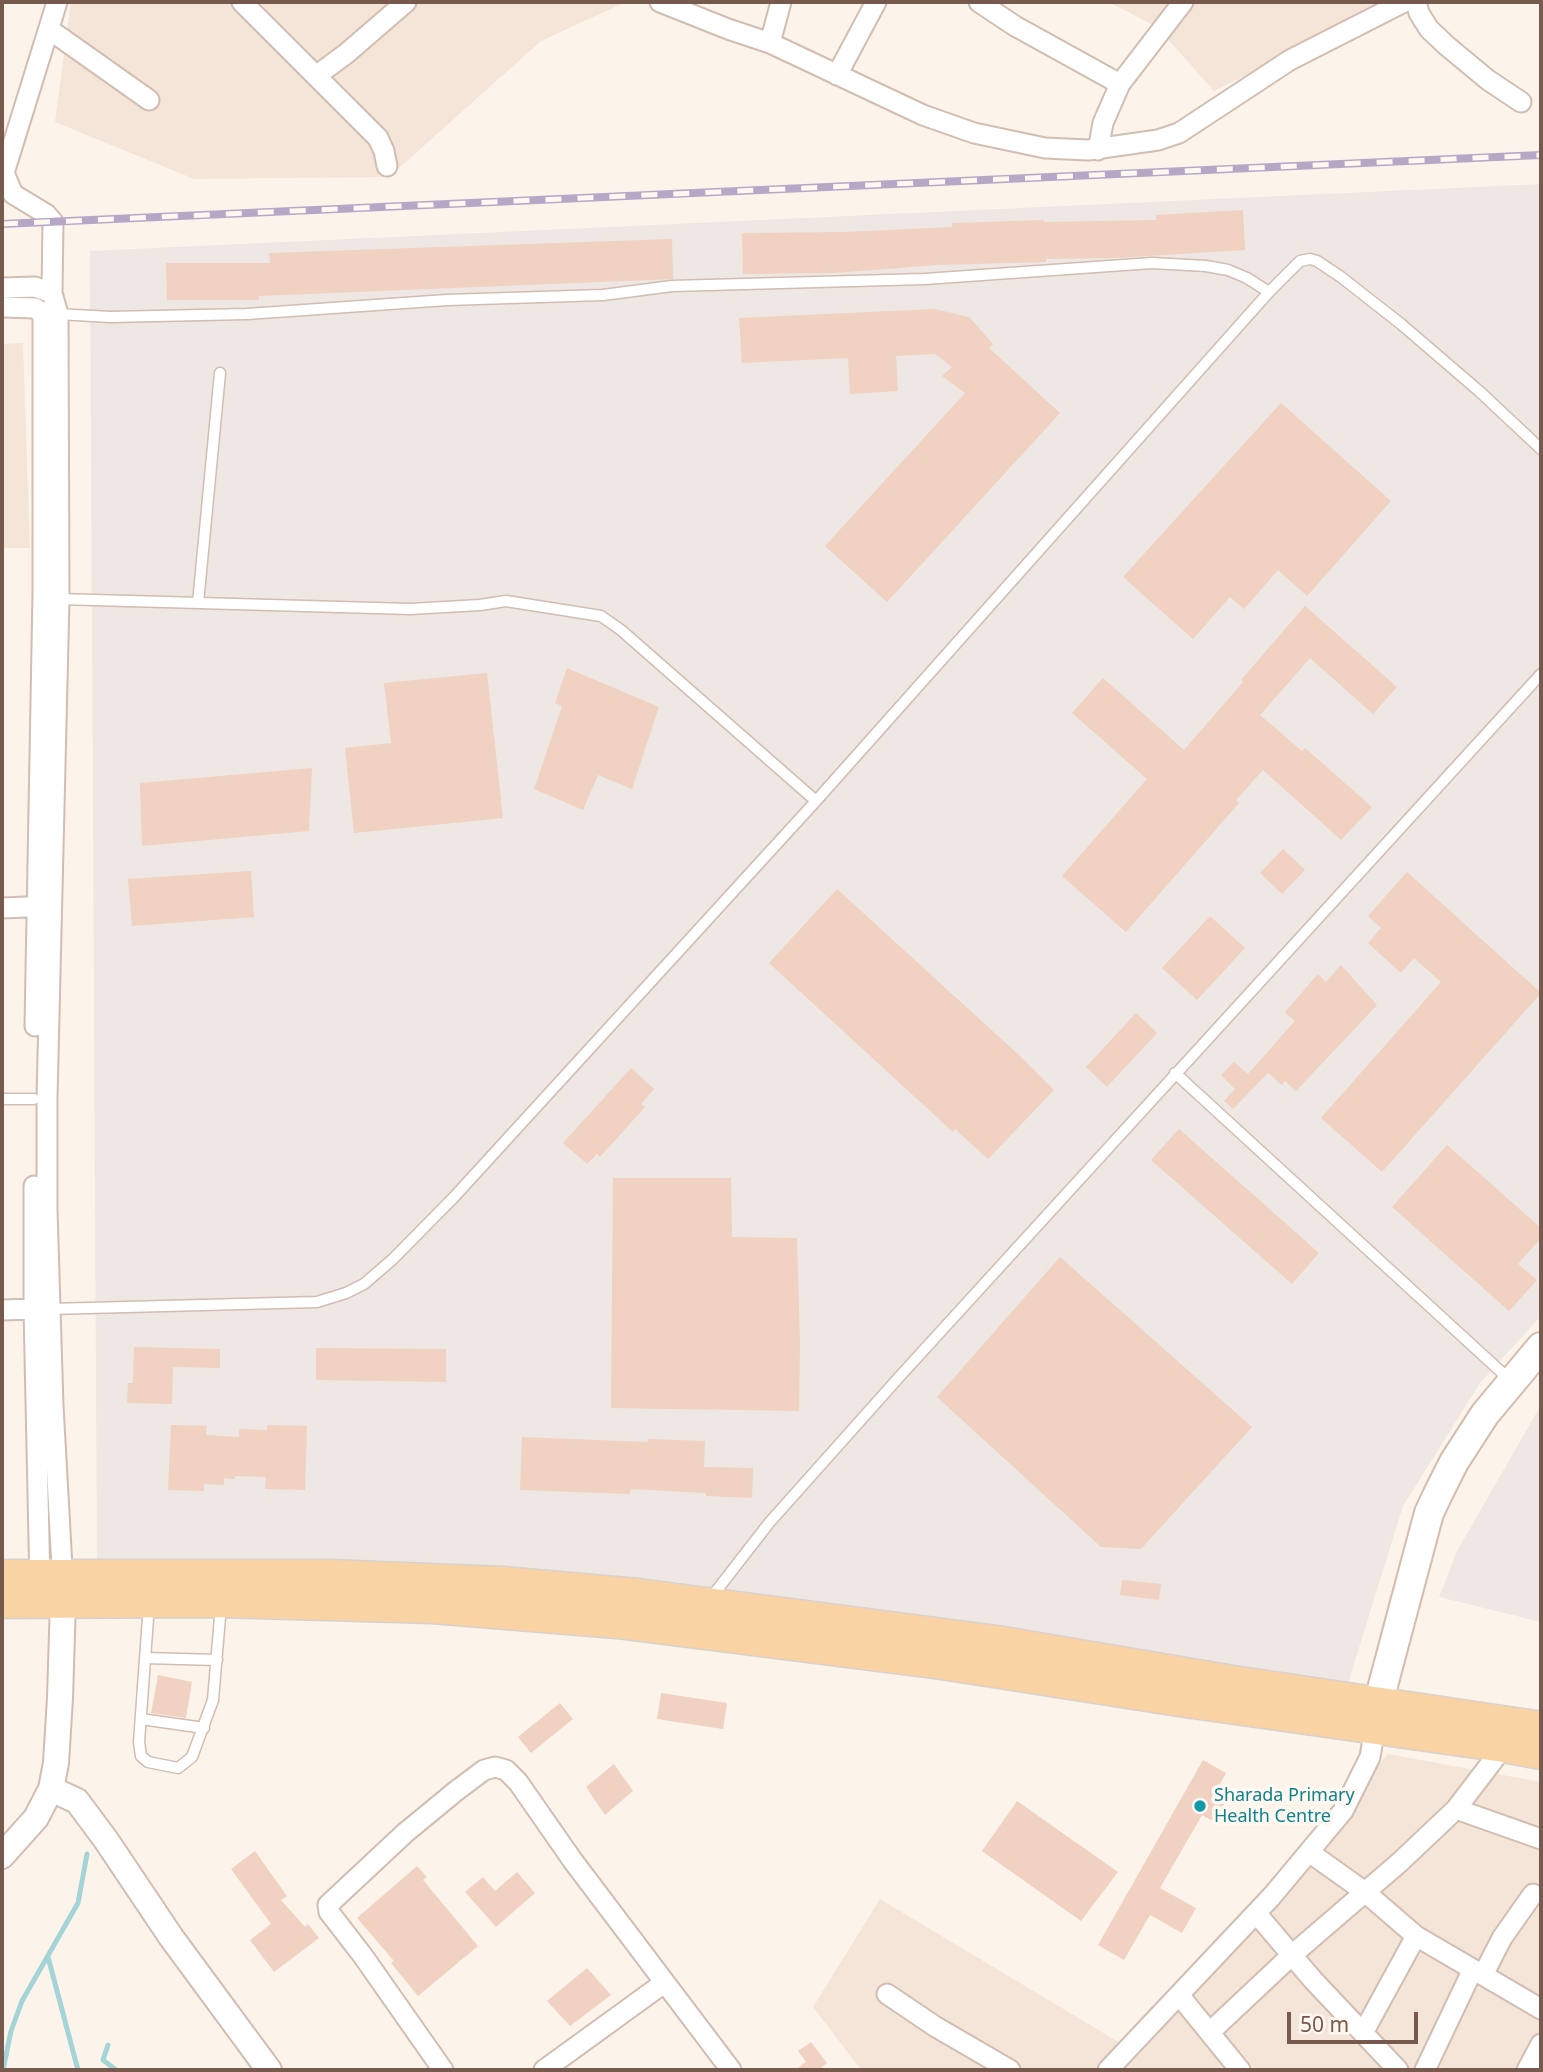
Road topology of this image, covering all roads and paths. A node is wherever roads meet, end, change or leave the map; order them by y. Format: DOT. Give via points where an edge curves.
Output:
graph roads {
  1 [pos="57,2"];
  2 [pos="242,2"];
  3 [pos="660,2"];
  4 [pos="780,2"];
  5 [pos="876,2"];
  6 [pos="979,2"];
  7 [pos="1404,2"];
  8 [pos="1416,2"];
  9 [pos="1179,3"];
  10 [pos="394,6"];
  11 [pos="50,30"];
  12 [pos="770,43"];
  13 [pos="837,75"];
  14 [pos="316,76"];
  15 [pos="1120,84"];
  16 [pos="149,100"];
  17 [pos="1521,102"];
  18 [pos="1098,150"];
  19 [pos="387,166"];
  20 [pos="2,288"];
  21 [pos="1269,292"];
  22 [pos="52,293"];
  23 [pos="2,307"];
  24 [pos="58,314"];
  25 [pos="220,373"];
  26 [pos="1541,449"];
  27 [pos="59,599"];
  28 [pos="198,603"];
  29 [pos="1541,674"];
  30 [pos="816,801"];
  31 [pos="44,906"];
  32 [pos="2,908"];
  33 [pos="1175,1073"];
  34 [pos="2,1100"];
  35 [pos="34,1100"];
  36 [pos="42,1309"];
  37 [pos="2,1310"];
  38 [pos="1541,1347"];
  39 [pos="1511,1381"];
  40 [pos="2,1576"];
  41 [pos="71,1588"];
  42 [pos="149,1600"];
  43 [pos="221,1601"];
  44 [pos="2,1602"];
  45 [pos="708,1602"];
  46 [pos="145,1658"];
  47 [pos="217,1660"];
  48 [pos="1376,1716"];
  49 [pos="141,1719"];
  50 [pos="204,1728"];
  51 [pos="1541,1728"];
  52 [pos="1504,1746"];
  53 [pos="1541,1753"];
  54 [pos="64,1795"];
  55 [pos="1456,1809"];
  56 [pos="1541,1839"];
  57 [pos="1309,1852"];
  58 [pos="2,1856"];
  59 [pos="1365,1892"];
  60 [pos="1533,1894"];
  61 [pos="1256,1913"];
  62 [pos="1416,1936"];
  63 [pos="1292,1955"];
  64 [pos="1478,1972"];
  65 [pos="664,1983"];
  66 [pos="887,1994"];
  67 [pos="1179,1995"];
  68 [pos="1541,2009"];
  69 [pos="1210,2032"];
  70 [pos="1363,2033"];
  71 [pos="1541,2044"];
  72 [pos="1384,2061"];
  73 [pos="269,2070"];
  74 [pos="443,2070"];
  75 [pos="544,2070"];
  76 [pos="731,2070"];
  77 [pos="1010,2070"];
  78 [pos="1108,2070"];
  79 [pos="1240,2070"];
  80 [pos="1398,2070"];
  81 [pos="1425,2070"];
  82 [pos="1527,2070"];
  1 -- 11 [label="street"];
  2 -- 14 [label="street"];
  3 -- 12 [label="street"];
  4 -- 12 [label="street"];
  5 -- 13 [label="street"];
  6 -- 15 [label="street"];
  7 -- 18 [label="street" via="1290,60 1179,133"];
  8 -- 17 [label="street" via="1429,29"];
  9 -- 15 [label="street"];
  10 -- 14 [label="street"];
  11 -- 16 [label="street"];
  11 -- 22 [label="street" via="5,173 13,194 53,222"];
  12 -- 13 [label="street"];
  13 -- 18 [label="street" via="974,133 1045,148"];
  14 -- 19 [label="street" via="378,138"];
  15 -- 18 [label="street" via="1103,123"];
  20 -- 22 [label="street" via="34,287"];
  21 -- 24 [label="lane" via="1228,270 1152,263 925,279 672,286 603,295 247,314"];
  21 -- 26 [label="lane" via="1300,261 1317,261 1401,324"];
  21 -- 30 [label="lane"];
  22 -- 24 [label="street"];
  23 -- 31 [label="street" via="34,307 43,319"];
  24 -- 27 [label="street"];
  25 -- 28 [label="lane"];
  27 -- 28 [label="lane"];
  27 -- 31 [label="street"];
  28 -- 30 [label="lane" via="410,608 506,601 601,617"];
  29 -- 33 [label="lane"];
  30 -- 36 [label="lane" via="455,1196 364,1284 317,1302"];
  31 -- 32 [label="street"];
  31 -- 35 [label="street"];
  31 -- 36 [label="street" via="47,1098"];
  33 -- 39 [label="lane"];
  33 -- 45 [label="lane" via="769,1523"];
  34 -- 35 [label="lane"];
  35 -- 36 [label="street"];
  36 -- 37 [label="street"];
  36 -- 41 [label="street" via="58,1508"];
  38 -- 39 [label="main road"];
  39 -- 48 [label="main road" via="1461,1450 1433,1504"];
  40 -- 41 [label="main road"];
  41 -- 42 [label="main road"];
  41 -- 44 [label="main road"];
  41 -- 45 [label="main road" via="178,1577 329,1576 502,1583"];
  41 -- 54 [label="street" via="55,1763"];
  42 -- 43 [label="main road"];
  42 -- 46 [label="lane"];
  43 -- 47 [label="lane"];
  43 -- 48 [label="main road" via="445,1608 690,1629"];
  45 -- 48 [label="main road" via="998,1642 1221,1680"];
  46 -- 47 [label="lane"];
  46 -- 49 [label="lane"];
  47 -- 50 [label="lane" via="213,1700"];
  48 -- 51 [label="main road"];
  48 -- 52 [label="main road"];
  48 -- 57 [label="street" via="1370,1757 1349,1802"];
  49 -- 50 [label="lane"];
  49 -- 50 [label="lane" via="141,1755 148,1762 178,1768 192,1757"];
  52 -- 53 [label="main road"];
  52 -- 55 [label="street"];
  54 -- 58 [label="street"];
  54 -- 73 [label="street" via="106,1840"];
  55 -- 56 [label="street"];
  55 -- 59 [label="street"];
  57 -- 59 [label="street"];
  57 -- 61 [label="street"];
  59 -- 62 [label="street"];
  59 -- 63 [label="street"];
  60 -- 64 [label="street"];
  61 -- 63 [label="street"];
  61 -- 67 [label="street"];
  62 -- 64 [label="street"];
  62 -- 70 [label="street"];
  63 -- 69 [label="street"];
  63 -- 70 [label="street"];
  64 -- 68 [label="street"];
  64 -- 81 [label="street"];
  65 -- 74 [label="street" via="512,1774 501,1768 484,1770 405,1833 328,1905"];
  65 -- 75 [label="street"];
  65 -- 76 [label="street"];
  66 -- 77 [label="street"];
  67 -- 69 [label="street"];
  67 -- 78 [label="street"];
  69 -- 79 [label="street"];
  70 -- 72 [label="street"];
  71 -- 82 [label="street"];
  72 -- 80 [label="street"];
}
